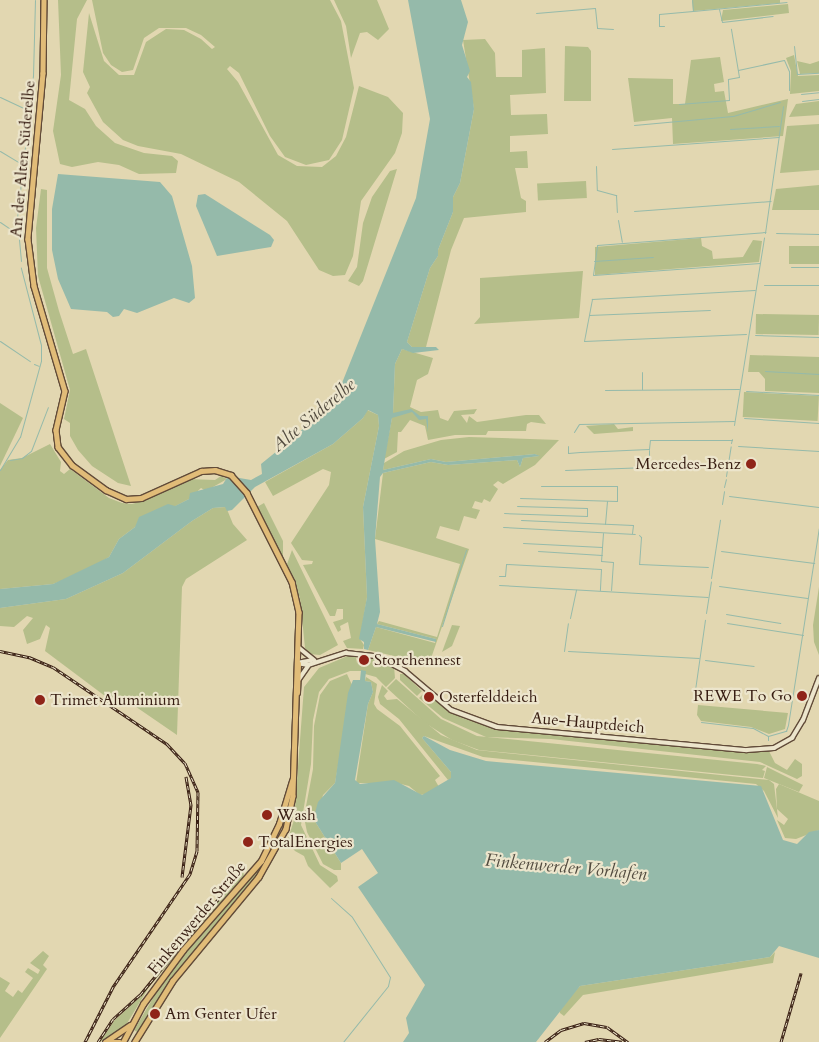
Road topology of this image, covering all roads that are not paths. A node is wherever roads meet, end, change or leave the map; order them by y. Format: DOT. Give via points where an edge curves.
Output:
graph roads {
  1 [pos="44,0"];
  2 [pos="298,647"];
  3 [pos="316,661"];
  4 [pos="297,663"];
  5 [pos="310,664"];
  6 [pos="819,678"];
  7 [pos="299,679"];
  8 [pos="296,695"];
  9 [pos="292,780"];
  10 [pos="132,1023"];
  11 [pos="117,1034"];
  12 [pos="126,1036"];
  13 [pos="121,1042"];
  14 [pos="135,1042"];
  1 -- 2 [label="main road, An der Alten Süderelbe" via="43,73 28,239 34,286 65,391 64,408 56,430 58,447 72,465 112,494 126,499 141,498 196,472 221,471 237,480 256,510 296,592"];
  2 -- 3 [label="street"];
  2 -- 4 [label="main road, An der Alten Süderelbe"];
  3 -- 4 [label="street"];
  3 -- 5 [label="street"];
  3 -- 6 [label="street, Aue-Hauptdeich" via="346,653 367,654 390,661 451,710 497,727 747,750 770,749 788,741 798,732"];
  4 -- 5 [label="street"];
  4 -- 7 [label="main road, Finkenwerder Straße"];
  4 -- 8 [label="main road, Finkenwerder Straße"];
  5 -- 7 [label="street"];
  7 -- 8 [label="main road, Finkenwerder Straße"];
  8 -- 9 [label="main road, Finkenwerder Straße"];
  9 -- 10 [label="main road, Finkenwerder Straße" via="279,824 261,861 183,950"];
  9 -- 14 [label="main road, Finkenwerder Straße" via="288,823 274,856 169,986"];
  10 -- 11 [label="main road"];
  10 -- 12 [label="main road, Finkenwerder Straße"];
  11 -- 12 [label="main road"];
  11 -- 13 [label="main road" via="105,1042"];
  12 -- 13 [label="main road, Finkenwerder Straße"];
  12 -- 14 [label="main road"];
}
